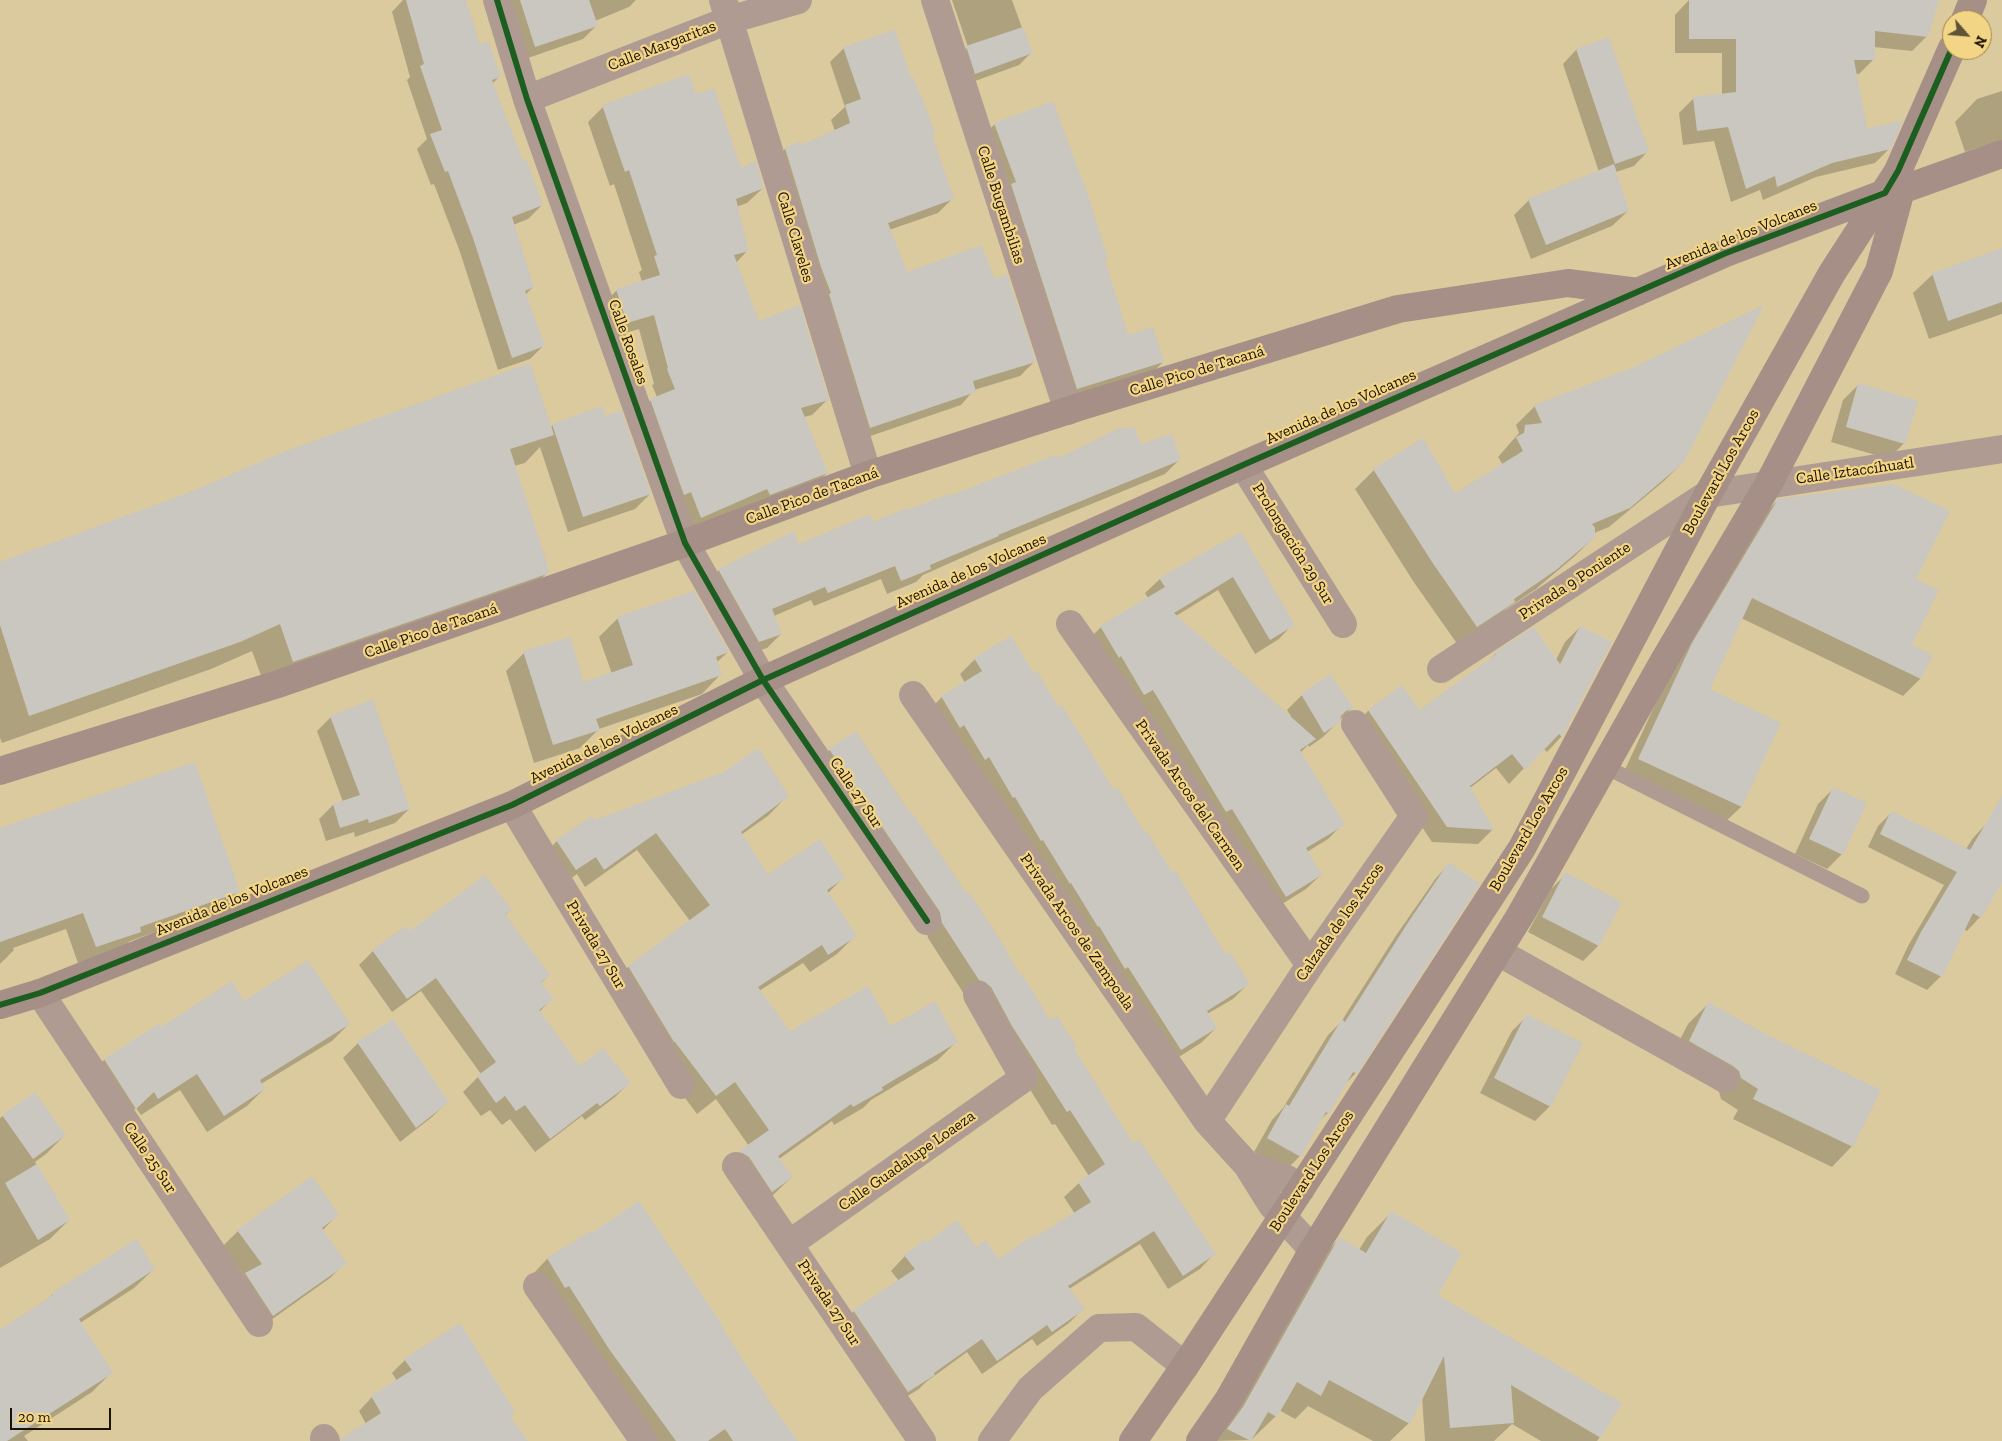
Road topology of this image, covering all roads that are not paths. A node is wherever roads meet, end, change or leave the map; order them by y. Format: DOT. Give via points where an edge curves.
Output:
graph roads {
  1 [pos="496,0"];
  2 [pos="798,0"];
  3 [pos="935,0"];
  4 [pos="726,10"];
  5 [pos="1947,60"];
  6 [pos="527,99"];
  7 [pos="2002,154"];
  8 [pos="1894,185"];
  9 [pos="1638,292"];
  10 [pos="1068,411"];
  11 [pos="2002,449"];
  12 [pos="1243,465"];
  13 [pos="868,475"];
  14 [pos="1769,483"];
  15 [pos="1708,494"];
  16 [pos="685,543"];
  17 [pos="1070,624"];
  18 [pos="1343,624"];
  19 [pos="1441,668"];
  20 [pos="763,680"];
  21 [pos="913,695"];
  22 [pos="1355,724"];
  23 [pos="1606,767"];
  24 [pos="0,771"];
  25 [pos="512,805"];
  26 [pos="1862,896"];
  27 [pos="927,921"];
  28 [pos="1498,952"];
  29 [pos="1310,965"];
  30 [pos="40,993"];
  31 [pos="977,995"];
  32 [pos="0,1005"];
  33 [pos="1725,1079"];
  34 [pos="681,1085"];
  35 [pos="1207,1120"];
  36 [pos="1247,1165"];
  37 [pos="736,1166"];
  38 [pos="1301,1189"];
  39 [pos="1283,1216"];
  40 [pos="789,1244"];
  41 [pos="1313,1250"];
  42 [pos="536,1286"];
  43 [pos="259,1323"];
  44 [pos="1185,1366"];
  45 [pos="644,1441"];
  46 [pos="922,1441"];
  47 [pos="992,1441"];
  48 [pos="1133,1441"];
  49 [pos="1200,1441"];
  1 -- 6 [label="street, Calle Rosales"];
  2 -- 4 [label="street, Calle Margaritas"];
  3 -- 10 [label="street, Calle Bugambilias"];
  4 -- 6 [label="street, Calle Margaritas"];
  4 -- 13 [label="street, Calle Claveles"];
  5 -- 8 [label="street"];
  6 -- 16 [label="street, Calle Rosales"];
  7 -- 8 [label="street, Avenida de los Volcanes"];
  8 -- 9 [label="street, Avenida de los Volcanes"];
  8 -- 14 [label="street" via="1879,271"];
  8 -- 15 [label="street, Boulevard Los Arcos" via="1832,273"];
  9 -- 10 [label="street, Calle Pico de Tacaná" via="1568,283 1398,309"];
  9 -- 12 [label="street, Avenida de los Volcanes"];
  10 -- 13 [label="street, Calle Pico de Tacaná"];
  11 -- 14 [label="street, Calle Iztaccíhuatl"];
  12 -- 18 [label="street, Prolongación 29 Sur"];
  12 -- 20 [label="street, Avenida de los Volcanes"];
  13 -- 16 [label="street, Calle Pico de Tacaná"];
  14 -- 15 [label="street, Calle Iztaccíhuatl"];
  14 -- 23 [label="street" via="1665,659"];
  15 -- 19 [label="street, Privada 9 Poniente"];
  15 -- 38 [label="street, Boulevard Los Arcos" via="1522,848"];
  16 -- 20 [label="street, Calle Rosales"];
  16 -- 24 [label="street, Calle Pico de Tacaná" via="275,685"];
  17 -- 29 [label="street, Privada Arcos del Carmen"];
  20 -- 25 [label="street, Avenida de los Volcanes"];
  20 -- 27 [label="street, Calle 27 Sur"];
  21 -- 35 [label="street, Privada Arcos de Zempoala"];
  22 -- 29 [label="street, Calzada de los Arcos" via="1414,816"];
  23 -- 26 [label="lane"];
  23 -- 28 [label="street"];
  25 -- 30 [label="street, Avenida de los Volcanes"];
  25 -- 34 [label="street, Privada 27 Sur"];
  28 -- 33 [label="street"];
  28 -- 41 [label="street"];
  29 -- 35 [label="street, Calzada de los Arcos"];
  30 -- 32 [label="street, Avenida de los Volcanes"];
  30 -- 43 [label="street, Calle 25 Sur"];
  31 -- 40 [label="street, Calle Guadalupe Loaeza" via="1024,1078"];
  35 -- 36 [label="street, Privada Arcos de Zempoala"];
  36 -- 38 [label="street, Privada Arcos de Zempoala" via="1287,1179"];
  36 -- 39 [label="street, Privada Arcos de Zempoala" via="1272,1205"];
  37 -- 40 [label="street, Privada 27 Sur"];
  38 -- 39 [label="street, Boulevard Los Arcos"];
  39 -- 41 [label="street, Privada Arcos de Zempoala"];
  39 -- 44 [label="street, Boulevard Los Arcos"];
  40 -- 46 [label="street, Privada 27 Sur"];
  41 -- 49 [label="street" via="1229,1399"];
  42 -- 45 [label="street"];
  44 -- 47 [label="street" via="1136,1327 1100,1328 1030,1389"];
  44 -- 48 [label="street, Boulevard Los Arcos"];
}
